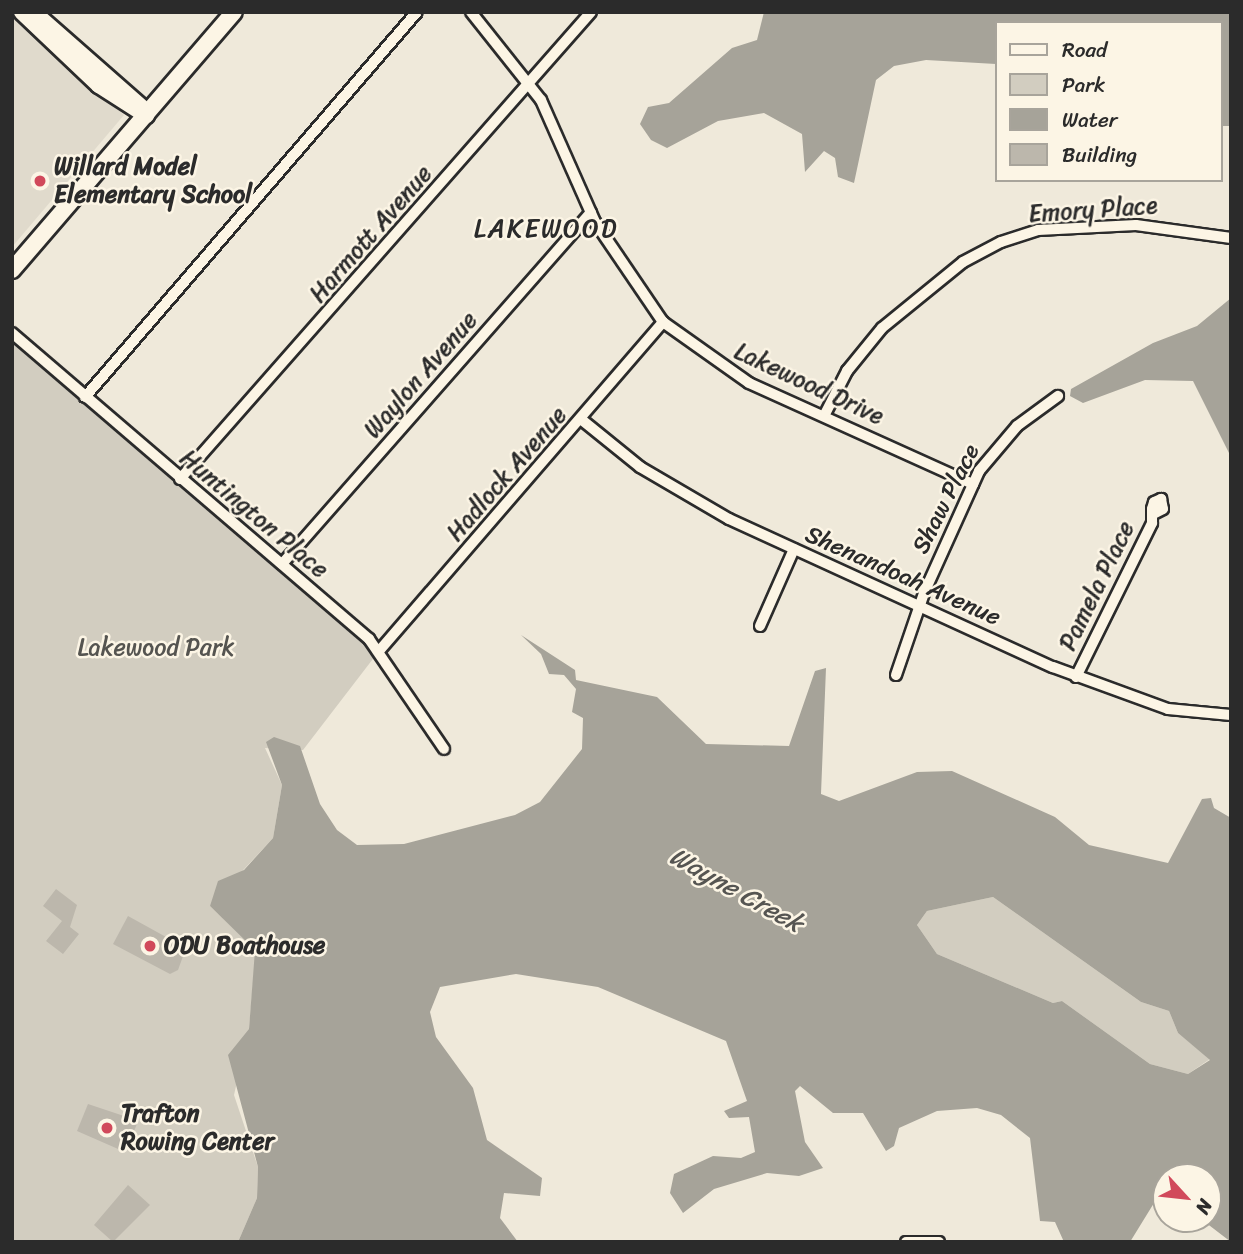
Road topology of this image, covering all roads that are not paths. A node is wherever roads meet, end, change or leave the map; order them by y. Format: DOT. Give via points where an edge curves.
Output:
graph roads {
  1 [pos="22,12"];
  2 [pos="33,12"];
  3 [pos="234,12"];
  4 [pos="417,12"];
  5 [pos="471,12"];
  6 [pos="591,12"];
  7 [pos="530,83"];
  8 [pos="146,115"];
  9 [pos="591,212"];
  10 [pos="1231,238"];
  11 [pos="12,270"];
  12 [pos="663,322"];
  13 [pos="12,333"];
  14 [pos="1058,396"];
  15 [pos="85,397"];
  16 [pos="824,416"];
  17 [pos="582,421"];
  18 [pos="180,480"];
  19 [pos="973,484"];
  20 [pos="1153,514"];
  21 [pos="794,549"];
  22 [pos="282,565"];
  23 [pos="921,607"];
  24 [pos="760,626"];
  25 [pos="379,651"];
  26 [pos="896,675"];
  27 [pos="1076,677"];
  28 [pos="1231,715"];
  29 [pos="444,749"];
  30 [pos="906,1242"];
  31 [pos="939,1242"];
  1 -- 8 [label="street" via="99,85"];
  2 -- 8 [label="street"];
  3 -- 8 [label="street"];
  4 -- 15 [label="street"];
  5 -- 7 [label="street, Lakewood Drive"];
  6 -- 7 [label="street, Harmott Avenue"];
  7 -- 9 [label="street, Lakewood Drive"];
  7 -- 18 [label="street, Harmott Avenue"];
  8 -- 11 [label="street"];
  9 -- 12 [label="street, Lakewood Drive" via="634,286"];
  9 -- 22 [label="street, Waylon Avenue"];
  10 -- 16 [label="street, Emory Place" via="1136,225 1038,230 1001,242 963,262 882,328 847,371"];
  12 -- 16 [label="street, Lakewood Drive" via="728,371"];
  12 -- 17 [label="street, Hadlock Avenue"];
  13 -- 15 [label="street, Huntington Place"];
  14 -- 19 [label="street, Shaw Place" via="1001,440"];
  15 -- 18 [label="street, Huntington Place"];
  16 -- 19 [label="street, Lakewood Drive"];
  17 -- 21 [label="street, Shenandoah Avenue" via="659,480"];
  17 -- 25 [label="street, Hadlock Avenue"];
  18 -- 22 [label="street, Huntington Place"];
  19 -- 23 [label="street, Shaw Place"];
  20 -- 27 [label="street, Pamela Place"];
  21 -- 23 [label="street, Shenandoah Avenue"];
  21 -- 24 [label="street"];
  22 -- 25 [label="street, Huntington Place"];
  23 -- 26 [label="street, Shaw Place"];
  23 -- 27 [label="street, Shenandoah Avenue"];
  25 -- 29 [label="street, Huntington Place"];
  27 -- 28 [label="street, Shenandoah Avenue" via="1168,709"];
  30 -- 31 [label="street"];
}
